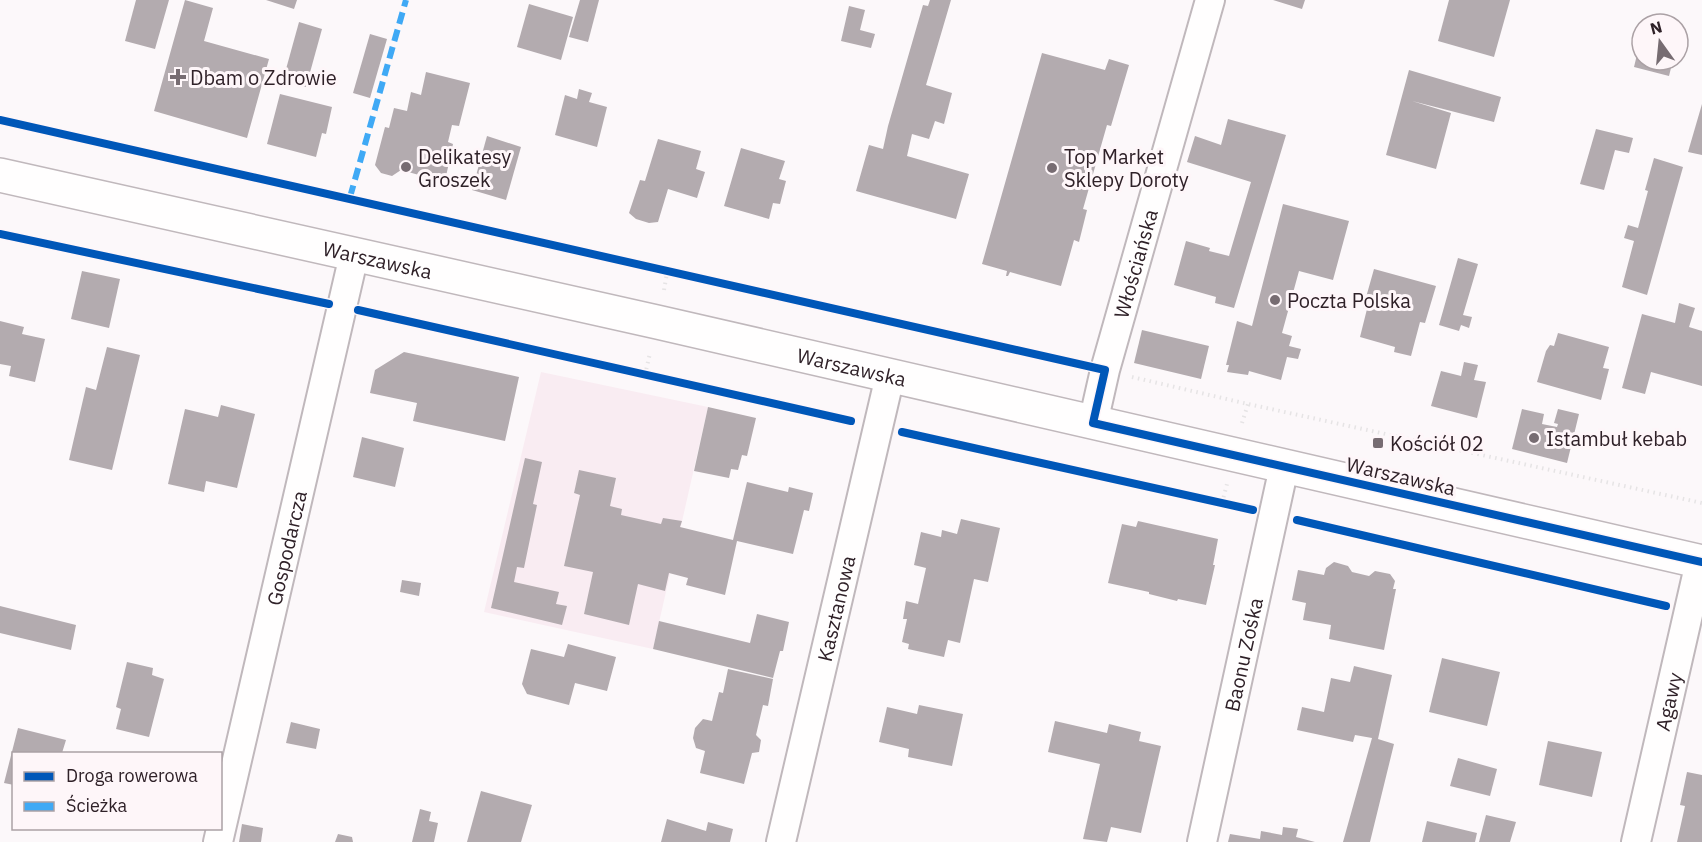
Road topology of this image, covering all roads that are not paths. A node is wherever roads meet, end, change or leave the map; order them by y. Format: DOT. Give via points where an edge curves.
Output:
graph roads {
  1 [pos="1210,0"];
  2 [pos="0,175"];
  3 [pos="354,255"];
  4 [pos="890,376"];
  5 [pos="1093,423"];
  6 [pos="1284,467"];
  7 [pos="1701,562"];
  8 [pos="222,825"];
  9 [pos="781,842"];
  10 [pos="1202,842"];
  11 [pos="1636,842"];
  1 -- 5 [label="street, Włościańska"];
  2 -- 3 [label="street, Warszawska"];
  3 -- 4 [label="street, Warszawska"];
  3 -- 8 [label="street, Gospodarcza"];
  4 -- 5 [label="street, Warszawska"];
  4 -- 9 [label="street, Kasztanowa"];
  5 -- 6 [label="street, Warszawska"];
  6 -- 7 [label="street, Warszawska"];
  6 -- 10 [label="street, Baonu Zośka"];
  7 -- 11 [label="street, Agawy"];
}
